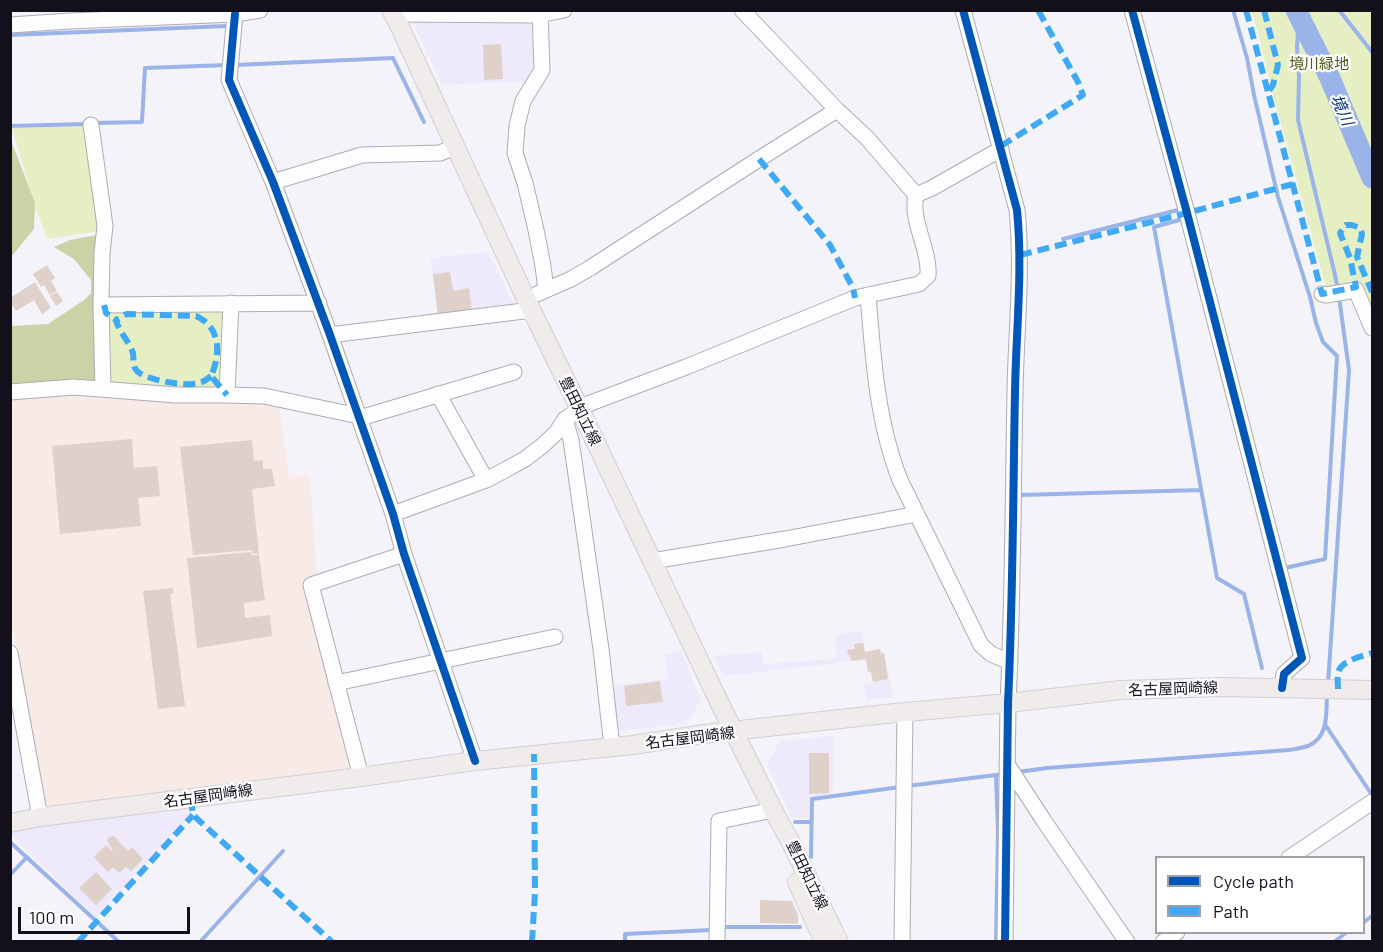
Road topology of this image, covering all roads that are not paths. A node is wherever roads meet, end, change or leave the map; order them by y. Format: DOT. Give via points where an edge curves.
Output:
graph roads {
  1 [pos="260,10"];
  2 [pos="564,10"];
  3 [pos="742,10"];
  4 [pos="963,10"];
  5 [pos="1132,10"];
  6 [pos="392,12"];
  7 [pos="539,13"];
  8 [pos="235,14"];
  9 [pos="10,25"];
  10 [pos="837,110"];
  11 [pos="91,125"];
  12 [pos="455,147"];
  13 [pos="1001,149"];
  14 [pos="273,182"];
  15 [pos="916,195"];
  16 [pos="546,290"];
  17 [pos="1324,294"];
  18 [pos="868,295"];
  19 [pos="231,303"];
  20 [pos="319,303"];
  21 [pos="102,305"];
  22 [pos="529,305"];
  23 [pos="1372,328"];
  24 [pos="330,335"];
  25 [pos="513,372"];
  26 [pos="103,390"];
  27 [pos="10,392"];
  28 [pos="227,394"];
  29 [pos="438,394"];
  30 [pos="572,414"];
  31 [pos="359,417"];
  32 [pos="486,480"];
  33 [pos="393,514"];
  34 [pos="917,514"];
  35 [pos="404,554"];
  36 [pos="652,561"];
  37 [pos="555,638"];
  38 [pos="10,653"];
  39 [pos="441,661"];
  40 [pos="1010,662"];
  41 [pos="336,683"];
  42 [pos="1282,688"];
  43 [pos="1372,690"];
  44 [pos="1008,703"];
  45 [pos="904,712"];
  46 [pos="735,732"];
  47 [pos="612,747"];
  48 [pos="475,761"];
  49 [pos="1007,764"];
  50 [pos="361,777"];
  51 [pos="1372,802"];
  52 [pos="773,810"];
  53 [pos="39,818"];
  54 [pos="10,823"];
  55 [pos="1293,856"];
  56 [pos="717,942"];
  57 [pos="824,942"];
  58 [pos="839,942"];
  59 [pos="902,942"];
  60 [pos="1005,942"];
  61 [pos="1127,942"];
  1 -- 8 [label="street"];
  2 -- 7 [label="street"];
  3 -- 10 [label="street"];
  4 -- 13 [label="street"];
  5 -- 42 [label="street" via="1302,658 1284,674"];
  6 -- 7 [label="street"];
  6 -- 12 [label="main road, 豊田知立線"];
  7 -- 16 [label="street" via="542,70 523,101 516,126 515,153 536,230"];
  8 -- 9 [label="street"];
  8 -- 14 [label="street" via="229,80"];
  10 -- 15 [label="street"];
  10 -- 16 [label="street" via="581,274"];
  11 -- 21 [label="street" via="105,226"];
  12 -- 14 [label="street" via="440,153 362,155"];
  12 -- 22 [label="main road, 豊田知立線"];
  13 -- 15 [label="street"];
  13 -- 40 [label="street" via="1017,210 1020,255"];
  14 -- 20 [label="street"];
  15 -- 18 [label="street" via="914,204 929,263 928,276 919,284"];
  16 -- 22 [label="street"];
  17 -- 23 [label="street" via="1356,290"];
  18 -- 30 [label="street" via="618,392"];
  18 -- 34 [label="street" via="885,430 892,459"];
  19 -- 20 [label="street"];
  19 -- 21 [label="street"];
  19 -- 28 [label="street"];
  20 -- 24 [label="street"];
  21 -- 26 [label="street"];
  22 -- 24 [label="street"];
  22 -- 30 [label="main road, 豊田知立線"];
  24 -- 31 [label="street"];
  25 -- 29 [label="street"];
  26 -- 27 [label="street" via="74,387"];
  26 -- 28 [label="street" via="176,396"];
  28 -- 31 [label="street" via="264,396"];
  29 -- 31 [label="street"];
  29 -- 32 [label="street"];
  30 -- 32 [label="street" via="542,446"];
  30 -- 36 [label="main road, 豊田知立線"];
  30 -- 47 [label="street" via="571,440"];
  31 -- 33 [label="street"];
  32 -- 33 [label="street"];
  33 -- 35 [label="street"];
  34 -- 36 [label="street"];
  34 -- 40 [label="street" via="981,645"];
  35 -- 39 [label="street"];
  35 -- 41 [label="street" via="311,585"];
  36 -- 46 [label="main road, 豊田知立線"];
  37 -- 39 [label="street"];
  38 -- 53 [label="street"];
  39 -- 41 [label="street"];
  39 -- 48 [label="street"];
  40 -- 44 [label="street"];
  41 -- 50 [label="street"];
  42 -- 43 [label="main road, 名古屋岡崎線"];
  42 -- 44 [label="main road, 名古屋岡崎線" via="1121,690"];
  44 -- 45 [label="main road, 名古屋岡崎線"];
  44 -- 49 [label="street"];
  45 -- 46 [label="main road, 名古屋岡崎線"];
  45 -- 59 [label="street"];
  46 -- 47 [label="main road, 名古屋岡崎線"];
  46 -- 52 [label="main road, 豊田知立線"];
  47 -- 48 [label="main road, 名古屋岡崎線"];
  48 -- 50 [label="main road, 名古屋岡崎線"];
  49 -- 60 [label="street"];
  49 -- 61 [label="street"];
  50 -- 53 [label="main road, 名古屋岡崎線"];
  51 -- 55 [label="street"];
  52 -- 56 [label="street" via="719,821"];
  52 -- 57 [label="main road, 豊田知立線" via="780,845"];
  52 -- 58 [label="main road, 豊田知立線"];
  53 -- 54 [label="main road, 名古屋岡崎線"];
}
